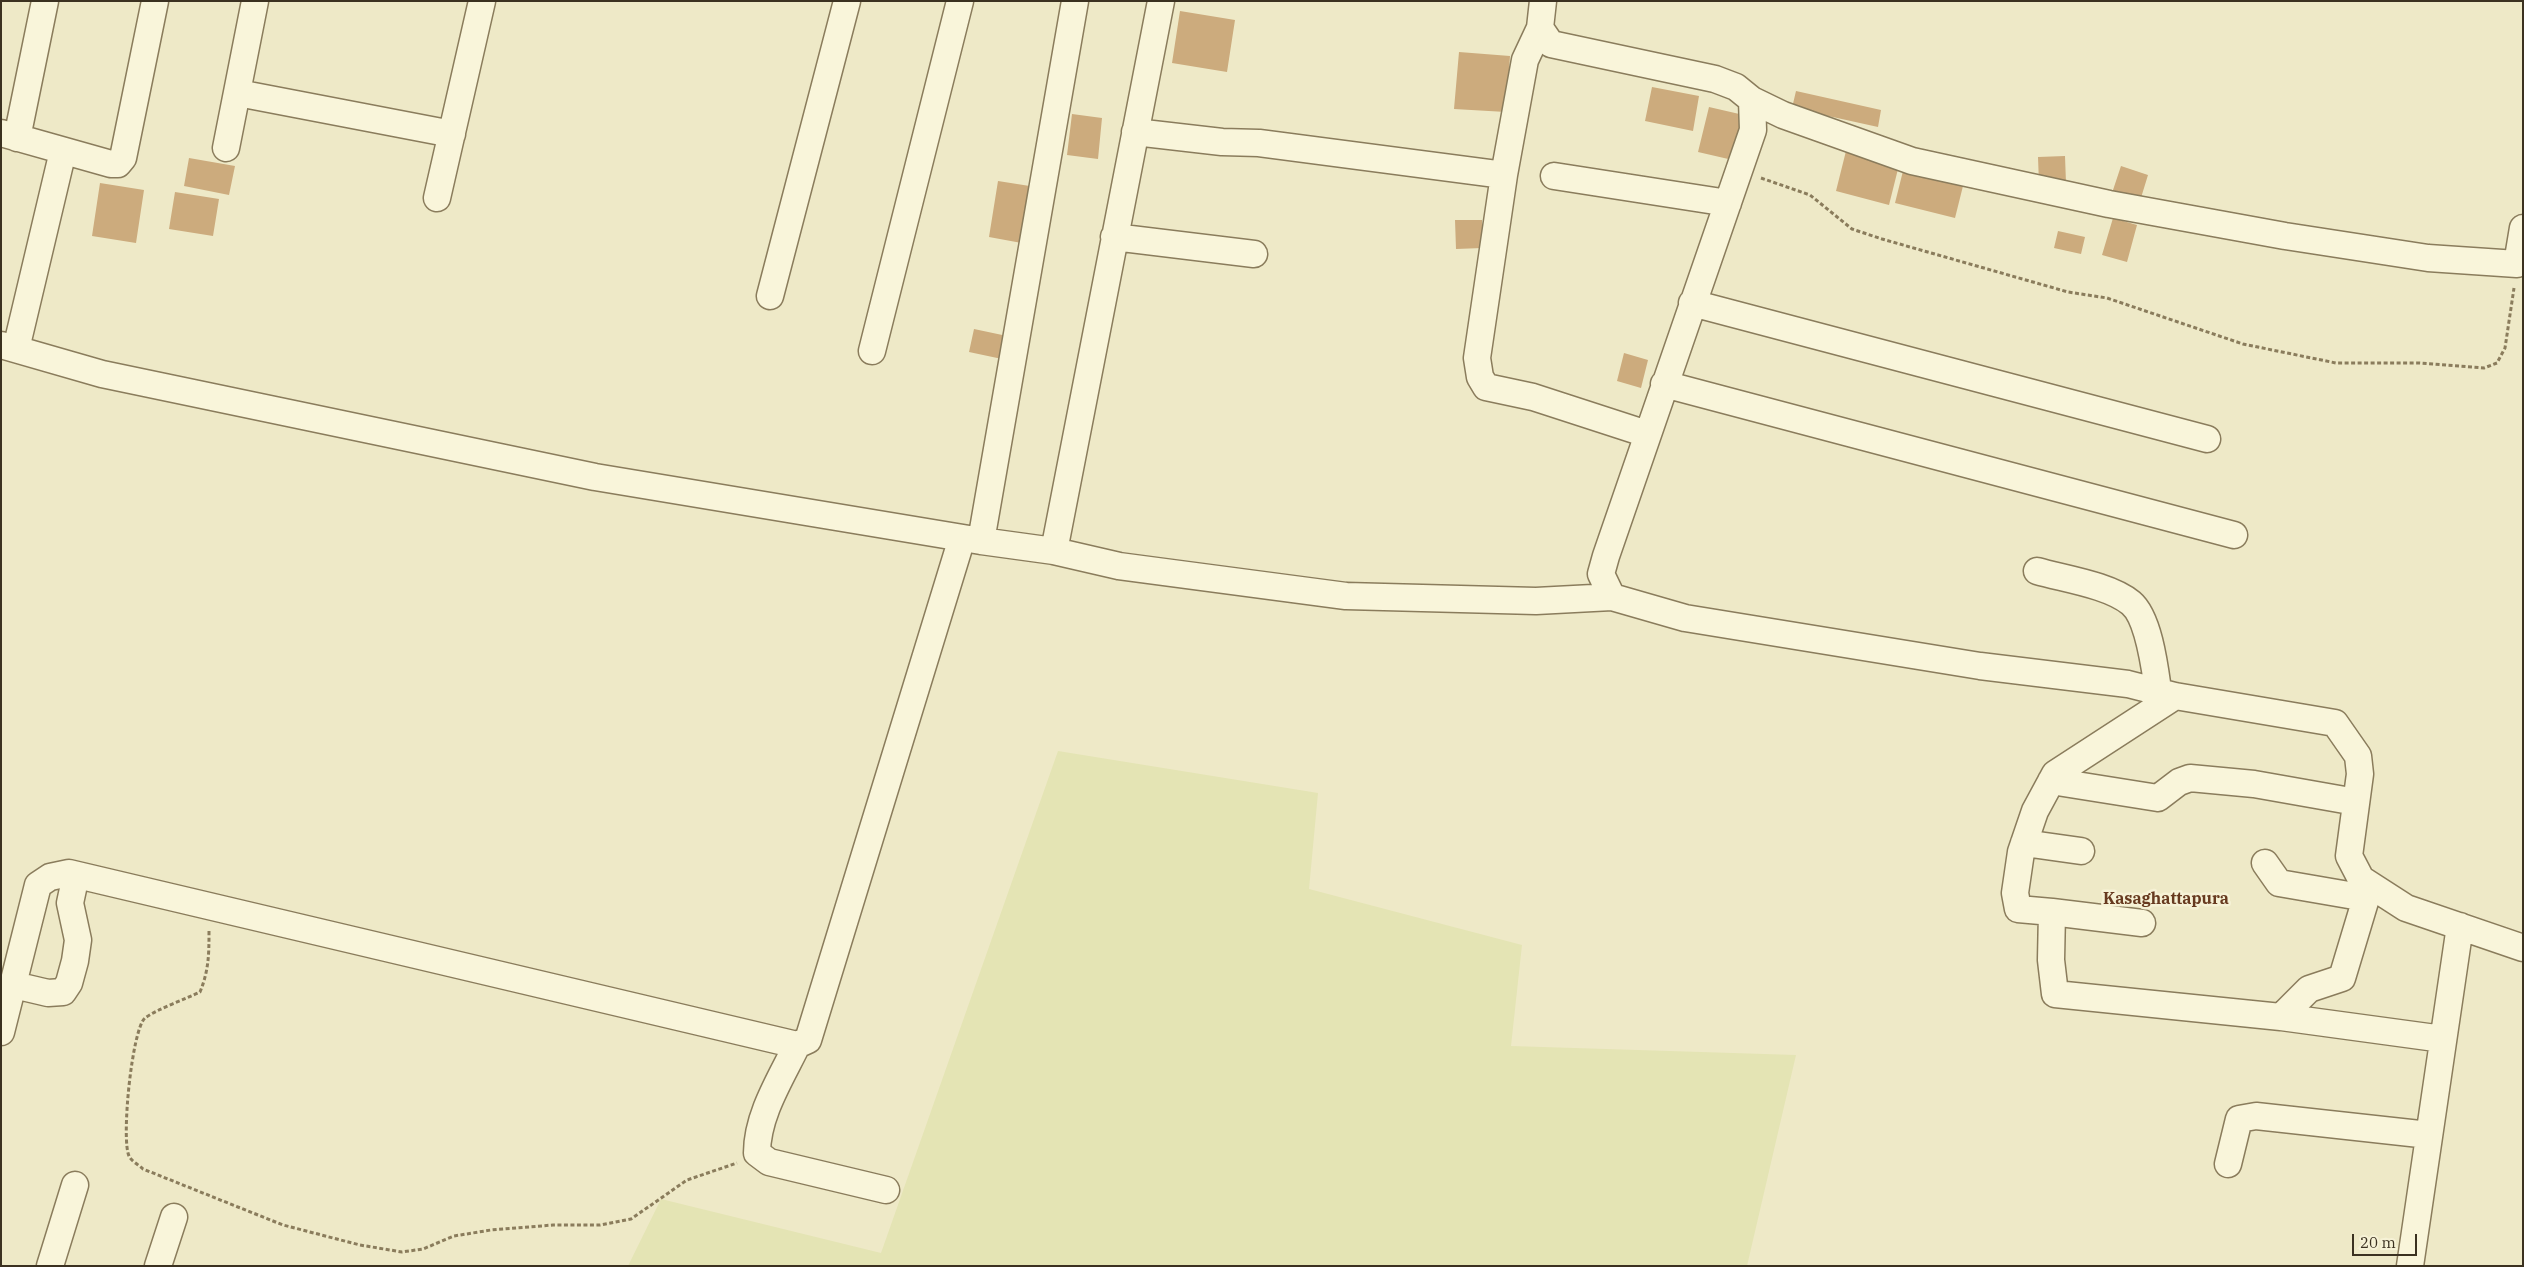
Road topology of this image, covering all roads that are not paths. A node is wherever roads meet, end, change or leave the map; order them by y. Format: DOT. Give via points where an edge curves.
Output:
graph roads {
  1 [pos="45,1"];
  2 [pos="155,1"];
  3 [pos="255,1"];
  4 [pos="482,1"];
  5 [pos="847,1"];
  6 [pos="960,1"];
  7 [pos="1075,1"];
  8 [pos="1161,1"];
  9 [pos="1540,8"];
  10 [pos="238,93"];
  11 [pos="1752,100"];
  12 [pos="1135,132"];
  13 [pos="452,134"];
  14 [pos="9,135"];
  15 [pos="226,148"];
  16 [pos="63,150"];
  17 [pos="1504,175"];
  18 [pos="1554,176"];
  19 [pos="437,198"];
  20 [pos="1728,203"];
  21 [pos="2523,228"];
  22 [pos="1114,237"];
  23 [pos="1254,254"];
  24 [pos="770,296"];
  25 [pos="1692,303"];
  26 [pos="8,347"];
  27 [pos="872,352"];
  28 [pos="1664,384"];
  29 [pos="1648,434"];
  30 [pos="2207,440"];
  31 [pos="2234,535"];
  32 [pos="971,539"];
  33 [pos="1054,551"];
  34 [pos="2037,571"];
  35 [pos="1612,597"];
  36 [pos="2166,693"];
  37 [pos="2051,780"];
  38 [pos="2356,802"];
  39 [pos="2024,844"];
  40 [pos="2081,851"];
  41 [pos="2265,863"];
  42 [pos="76,875"];
  43 [pos="2368,891"];
  44 [pos="2052,912"];
  45 [pos="2142,923"];
  46 [pos="2460,926"];
  47 [pos="2523,948"];
  48 [pos="14,985"];
  49 [pos="2281,1017"];
  50 [pos="1,1032"];
  51 [pos="2443,1039"];
  52 [pos="797,1045"];
  53 [pos="2429,1134"];
  54 [pos="2228,1164"];
  55 [pos="75,1185"];
  56 [pos="886,1190"];
  57 [pos="174,1217"];
  58 [pos="50,1266"];
  59 [pos="158,1266"];
  60 [pos="2410,1266"];
  1 -- 14 [label="street"];
  2 -- 16 [label="street" via="123,158 118,164 111,164"];
  3 -- 10 [label="street"];
  4 -- 13 [label="street"];
  5 -- 24 [label="street"];
  6 -- 27 [label="street"];
  7 -- 32 [label="street"];
  8 -- 12 [label="street"];
  9 -- 11 [label="street" via="1551,44 1715,79 1736,86"];
  9 -- 17 [label="street" via="1525,60"];
  10 -- 13 [label="street"];
  10 -- 15 [label="street"];
  11 -- 20 [label="street" via="1753,130"];
  11 -- 21 [label="street" via="1783,115 1912,161 2100,202 2285,236 2428,258 2517,264"];
  12 -- 17 [label="street" via="1260,143"];
  12 -- 22 [label="street"];
  13 -- 19 [label="street"];
  14 -- 16 [label="street"];
  16 -- 26 [label="street"];
  17 -- 29 [label="street" via="1478,358 1480,377 1486,386 1533,397"];
  18 -- 20 [label="street"];
  20 -- 25 [label="street"];
  22 -- 23 [label="street"];
  22 -- 33 [label="street"];
  25 -- 28 [label="street"];
  25 -- 30 [label="street"];
  26 -- 32 [label="street" via="102,374 595,477"];
  28 -- 29 [label="street"];
  28 -- 31 [label="street"];
  29 -- 35 [label="street" via="1601,574"];
  32 -- 33 [label="street"];
  32 -- 52 [label="street" via="808,1040"];
  33 -- 35 [label="street" via="1119,566 1346,596 1536,601"];
  34 -- 36 [label="street" via="2110,591 2132,604 2140,615"];
  35 -- 36 [label="street" via="1685,618 1980,666 2128,684"];
  36 -- 37 [label="street"];
  36 -- 38 [label="street" via="2335,723 2358,756 2360,774"];
  37 -- 38 [label="street" via="2158,798 2190,778 2254,784"];
  37 -- 39 [label="street" via="2035,811"];
  38 -- 43 [label="street" via="2349,856"];
  39 -- 40 [label="street"];
  39 -- 44 [label="street" via="2015,893 2018,909"];
  41 -- 43 [label="street" via="2279,883"];
  42 -- 48 [label="street" via="69,873 50,877 38,885"];
  42 -- 48 [label="street" via="70,903 78,940 69,983 63,992 48,993"];
  42 -- 52 [label="street"];
  43 -- 46 [label="street"];
  43 -- 49 [label="street" via="2342,978 2310,989"];
  44 -- 45 [label="street"];
  44 -- 49 [label="street" via="2051,960 2055,994"];
  46 -- 47 [label="street"];
  46 -- 51 [label="street"];
  48 -- 50 [label="street"];
  49 -- 51 [label="street"];
  51 -- 53 [label="street"];
  52 -- 56 [label="street" via="774,1090 761,1129 757,1148 760,1158"];
  53 -- 54 [label="street" via="2251,1116 2239,1119"];
  53 -- 60 [label="street"];
  55 -- 58 [label="street"];
  57 -- 59 [label="street"];
}
